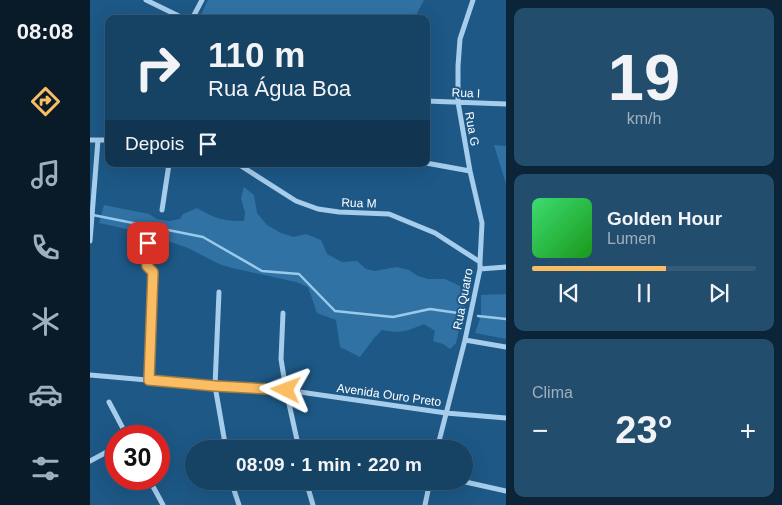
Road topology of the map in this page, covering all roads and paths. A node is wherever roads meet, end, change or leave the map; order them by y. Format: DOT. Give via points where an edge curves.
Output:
graph roads {
  1 [pos="146,0"];
  2 [pos="202,0"];
  3 [pos="474,0"];
  4 [pos="177,15"];
  5 [pos="194,15"];
  6 [pos="430,101"];
  7 [pos="458,102"];
  8 [pos="506,104"];
  9 [pos="90,140"];
  10 [pos="98,140"];
  11 [pos="105,140"];
  12 [pos="430,163"];
  13 [pos="169,167"];
  14 [pos="243,167"];
  15 [pos="470,171"];
  16 [pos="162,210"];
  17 [pos="90,242"];
  18 [pos="148,243"];
  19 [pos="480,262"];
  20 [pos="506,267"];
  21 [pos="480,270"];
  22 [pos="218,292"];
  23 [pos="283,313"];
  24 [pos="465,340"];
  25 [pos="506,347"];
  26 [pos="90,375"];
  27 [pos="149,380"];
  28 [pos="215,386"];
  29 [pos="286,390"];
  30 [pos="109,402"];
  31 [pos="446,413"];
  32 [pos="506,418"];
  33 [pos="121,425"];
  34 [pos="224,440"];
  35 [pos="297,440"];
  36 [pos="440,440"];
  37 [pos="105,453"];
  38 [pos="90,461"];
  39 [pos="473,484"];
  40 [pos="155,490"];
  41 [pos="234,490"];
  42 [pos="309,490"];
  43 [pos="428,490"];
  44 [pos="506,491"];
  45 [pos="163,505"];
  46 [pos="239,505"];
  47 [pos="313,505"];
  48 [pos="425,505"];
  1 -- 4 [label="street"];
  2 -- 5 [label="street"];
  3 -- 7 [label="street, Rua G" via="460,39"];
  6 -- 7 [label="street, Rua I"];
  7 -- 8 [label="street, Rua I"];
  7 -- 15 [label="street, Rua G"];
  9 -- 10 [label="street"];
  10 -- 11 [label="street"];
  10 -- 17 [label="street"];
  12 -- 15 [label="street"];
  13 -- 16 [label="street"];
  14 -- 19 [label="street, Rua M" via="296,201 339,212 389,214 435,233"];
  15 -- 19 [label="street, Rua G" via="482,223"];
  18 -- 27 [label="street" via="147,266 153,272"];
  19 -- 21 [label="street, Rua Quatro"];
  20 -- 21 [label="street"];
  21 -- 24 [label="street, Rua Quatro"];
  22 -- 28 [label="street"];
  23 -- 29 [label="street" via="281,359"];
  24 -- 25 [label="street, Rua Quatro"];
  24 -- 31 [label="street, Rua Quatro"];
  26 -- 27 [label="street, Avenida Ouro Preto"];
  27 -- 28 [label="street, Avenida Ouro Preto"];
  28 -- 29 [label="street, Avenida Ouro Preto"];
  28 -- 34 [label="street"];
  29 -- 31 [label="street, Avenida Ouro Preto"];
  29 -- 35 [label="street"];
  30 -- 33 [label="street"];
  31 -- 32 [label="street, Avenida Ouro Preto"];
  31 -- 36 [label="street, Rua Quatro"];
  37 -- 38 [label="street"];
  39 -- 44 [label="street"];
  40 -- 45 [label="street"];
  41 -- 46 [label="street"];
  42 -- 47 [label="street"];
  43 -- 48 [label="street"];
}
